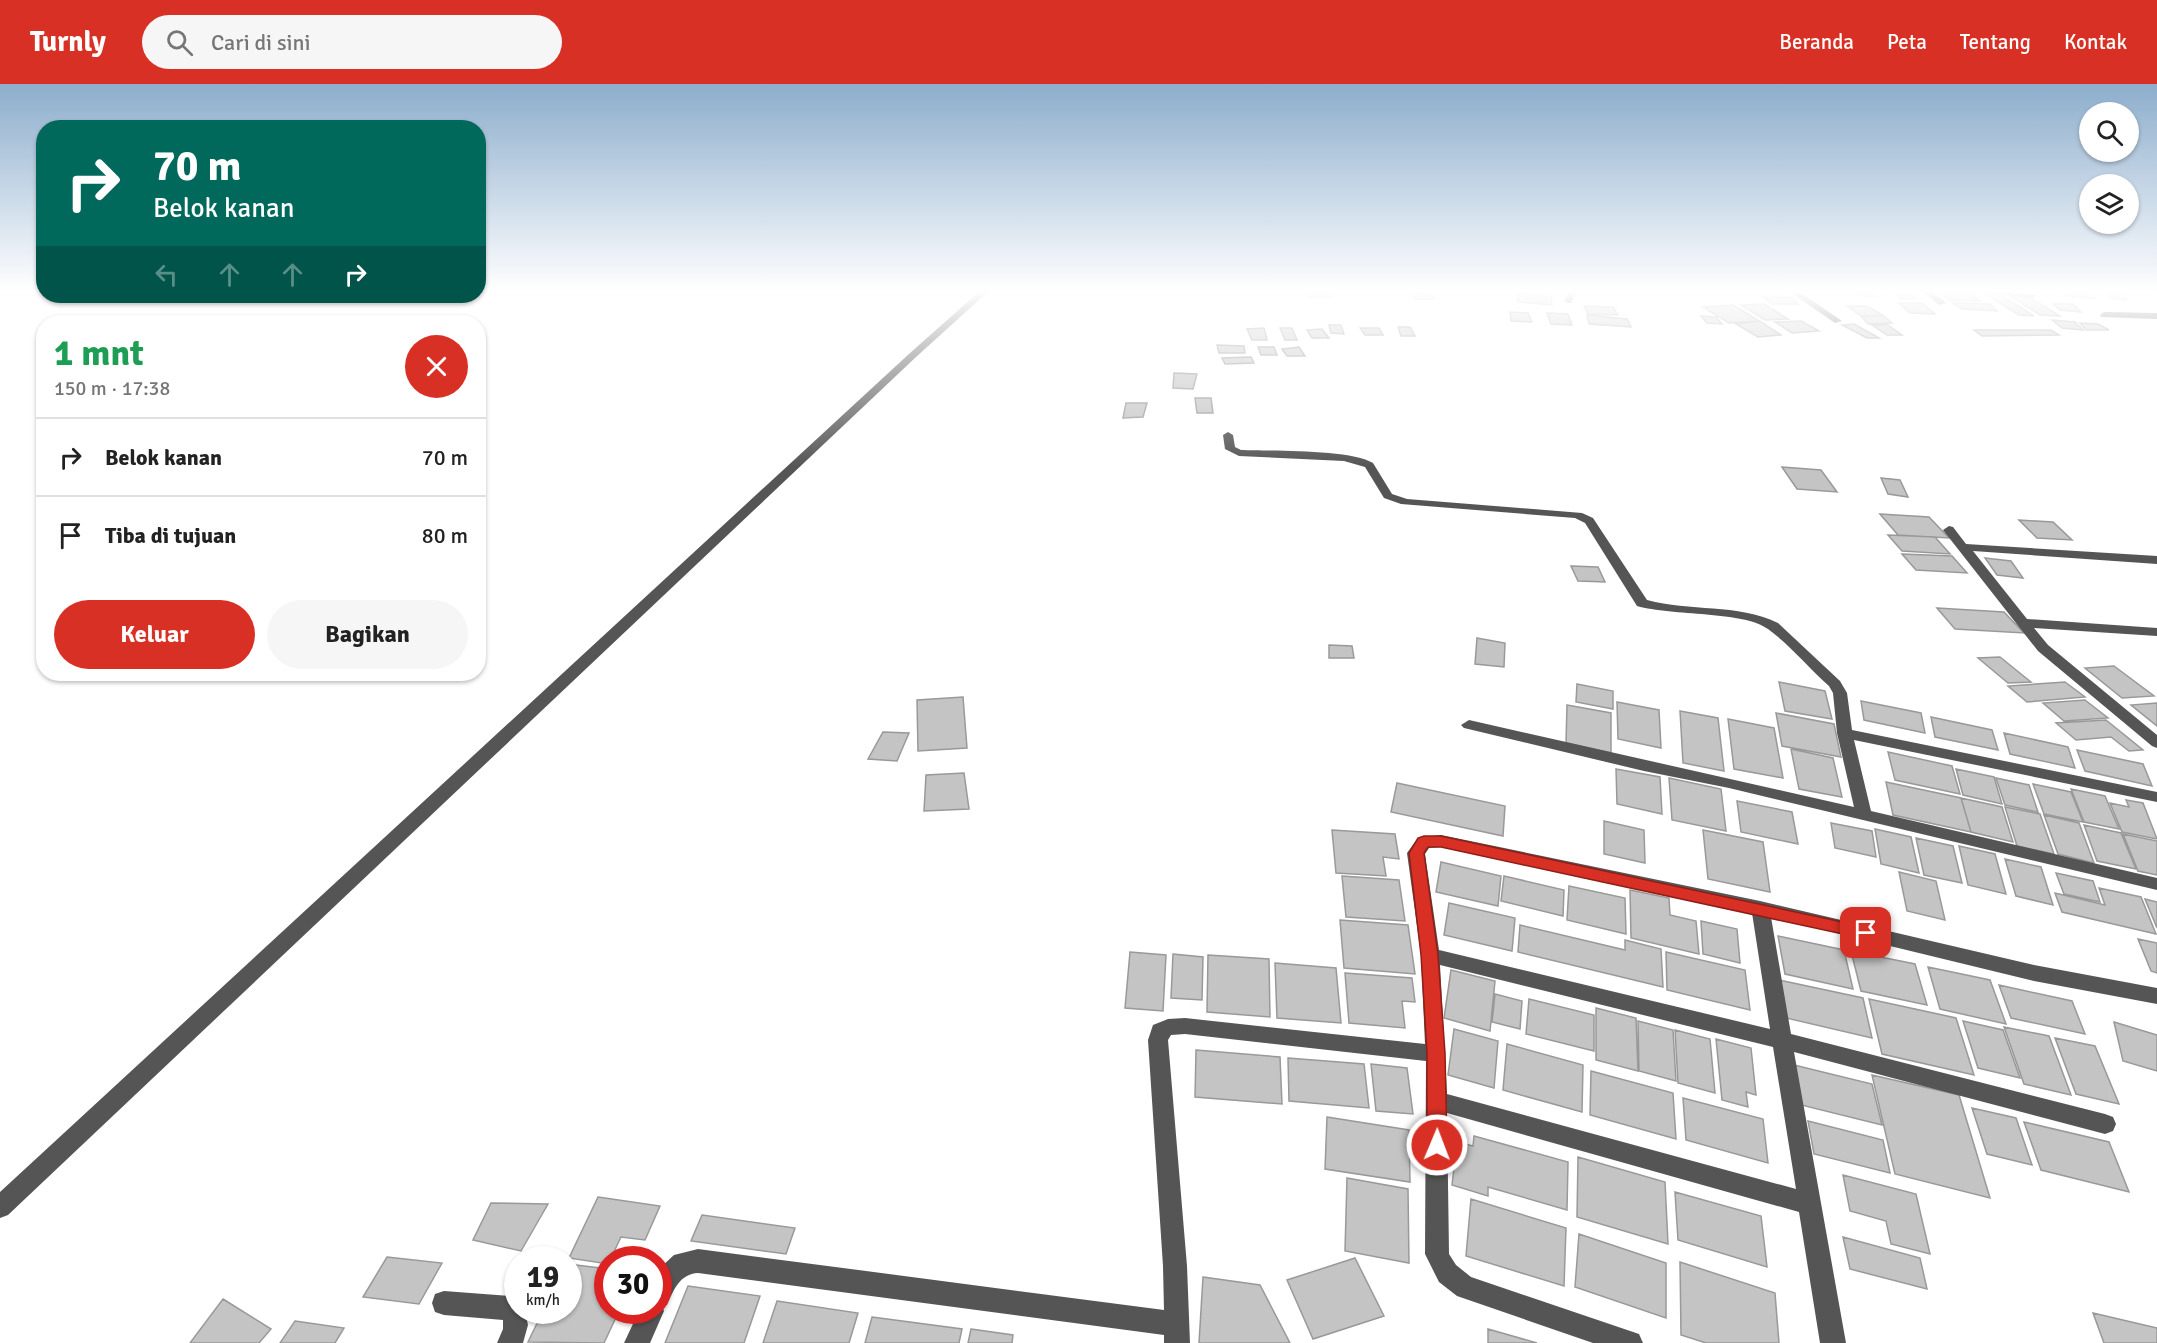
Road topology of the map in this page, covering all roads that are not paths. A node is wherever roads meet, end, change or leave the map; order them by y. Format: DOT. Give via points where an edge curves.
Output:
graph roads {
  1 [pos="920,349"];
  2 [pos="1228,435"];
  3 [pos="1949,530"];
  4 [pos="1961,547"];
  5 [pos="2157,560"];
  6 [pos="2024,623"];
  7 [pos="2157,632"];
  8 [pos="1468,725"];
  9 [pos="1845,734"];
  10 [pos="2157,743"];
  11 [pos="2157,797"];
  12 [pos="1864,816"];
  13 [pos="2157,884"];
  14 [pos="1760,908"];
  15 [pos="1430,955"];
  16 [pos="2157,996"];
  17 [pos="1781,1040"];
  18 [pos="1436,1053"];
  19 [pos="1438,1101"];
  20 [pos="2105,1124"];
  21 [pos="1811,1204"];
  22 [pos="0,1207"];
  23 [pos="672,1271"];
  24 [pos="444,1303"];
  25 [pos="646,1324"];
  26 [pos="1177,1333"];
  27 [pos="1587,1336"];
  28 [pos="510,1343"];
  29 [pos="638,1343"];
  30 [pos="1630,1343"];
  31 [pos="1833,1343"];
  1 -- 22 [label="street"];
  2 -- 9 [label="street" via="1230,449 1239,453 1364,462 1388,496 1405,502 1583,517 1642,603 1754,617 1773,626 1835,684 1840,693"];
  3 -- 4 [label="street"];
  4 -- 5 [label="street"];
  4 -- 6 [label="street"];
  6 -- 7 [label="street"];
  6 -- 10 [label="street" via="2043,648"];
  8 -- 12 [label="street"];
  9 -- 11 [label="street"];
  9 -- 12 [label="street"];
  12 -- 13 [label="street"];
  14 -- 15 [label="street" via="1428,841 1419,845 1416,853"];
  14 -- 16 [label="street" via="2034,973"];
  14 -- 17 [label="street"];
  15 -- 17 [label="street"];
  15 -- 18 [label="street"];
  17 -- 20 [label="street"];
  17 -- 21 [label="street"];
  18 -- 19 [label="street"];
  18 -- 26 [label="street" via="1185,1026 1160,1031"];
  19 -- 21 [label="street"];
  19 -- 27 [label="street" via="1437,1254 1445,1272 1466,1287"];
  21 -- 31 [label="street"];
  23 -- 26 [label="street" via="698,1261"];
  24 -- 28 [label="street" via="510,1308 517,1327"];
  25 -- 29 [label="street"];
  27 -- 30 [label="street"];
}
